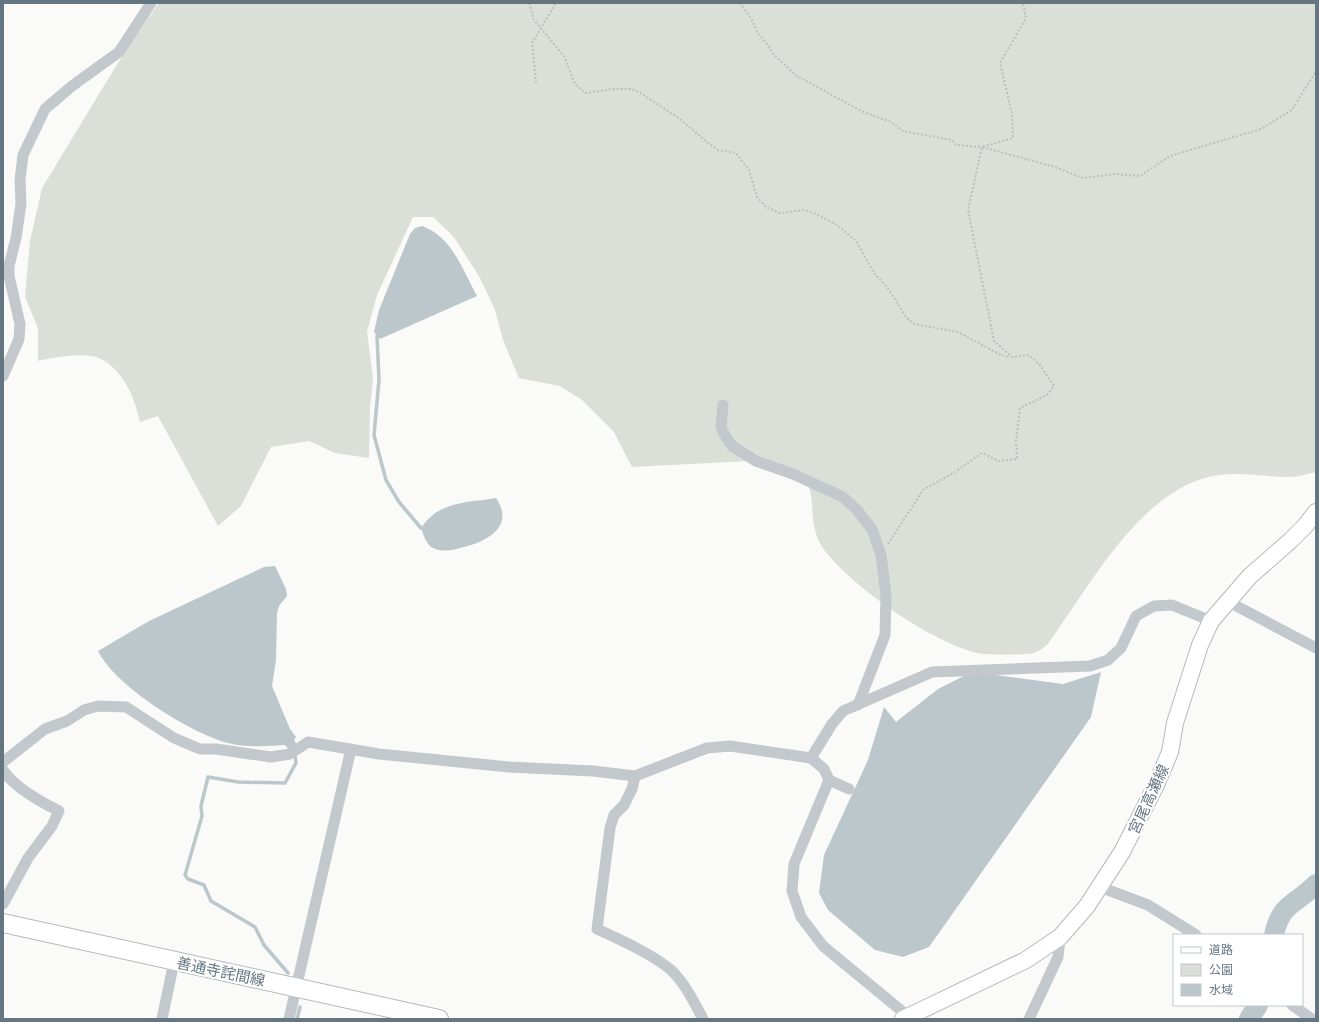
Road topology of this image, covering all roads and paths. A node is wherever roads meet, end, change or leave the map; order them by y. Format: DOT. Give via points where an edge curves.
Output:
graph roads {
  1 [pos="151,3"];
  2 [pos="529,3"];
  3 [pos="556,3"];
  4 [pos="740,3"];
  5 [pos="1023,3"];
  6 [pos="540,28"];
  7 [pos="1316,71"];
  8 [pos="536,84"];
  9 [pos="982,147"];
  10 [pos="1012,358"];
  11 [pos="3,376"];
  12 [pos="723,405"];
  13 [pos="1316,512"];
  14 [pos="881,555"];
  15 [pos="1227,601"];
  16 [pos="1211,621"];
  17 [pos="1316,648"];
  18 [pos="858,705"];
  19 [pos="351,749"];
  20 [pos="811,758"];
  21 [pos="3,762"];
  22 [pos="3,770"];
  23 [pos="635,776"];
  24 [pos="829,780"];
  25 [pos="849,789"];
  26 [pos="1100,887"];
  27 [pos="3,904"];
  28 [pos="3,923"];
  29 [pos="1194,934"];
  30 [pos="1060,937"];
  31 [pos="174,962"];
  32 [pos="296,987"];
  33 [pos="1293,1006"];
  34 [pos="906,1018"];
  35 [pos="162,1019"];
  36 [pos="289,1019"];
  37 [pos="438,1019"];
  38 [pos="703,1019"];
  39 [pos="1029,1019"];
  40 [pos="1312,1019"];
  1 -- 11 [label="street" via="118,52 45,109 23,155 21,204 9,266 20,324 19,339"];
  2 -- 6 [label="path" via="534,20"];
  3 -- 6 [label="path"];
  4 -- 9 [label="path" via="752,20 756,32 772,53 803,79 860,111 891,122 903,131 952,140 956,145"];
  5 -- 9 [label="path" via="1026,18 1000,63 1012,114 1013,138"];
  6 -- 8 [label="path" via="532,43"];
  6 -- 10 [label="path" via="564,56 575,84 585,94 612,89 631,89 639,92 680,119 718,150 736,153 749,170 758,197 766,207 780,213 804,210 837,225 856,241 874,273 914,324 958,332 1001,356"];
  7 -- 9 [label="path" via="1292,110 1261,129 1170,156 1140,176 1114,174 1083,178 1055,167"];
  9 -- 10 [label="path" via="968,210 994,342"];
  10 -- 14 [label="path" via="1029,355 1040,365 1054,386 1047,396 1020,408 1016,440 1017,459 999,461 982,453 923,490"];
  12 -- 14 [label="street" via="721,426 732,446 756,461 793,474 843,497 872,529"];
  13 -- 15 [label="main road, 宮尾高瀬線" via="1306,526 1250,576"];
  14 -- 18 [label="street" via="886,595 885,635"];
  15 -- 16 [label="main road, 宮尾高瀬線"];
  15 -- 17 [label="street"];
  16 -- 18 [label="street" via="1172,605 1154,606 1136,616 1120,648 1108,660 1090,666 932,672"];
  16 -- 26 [label="main road, 宮尾高瀬線" via="1200,645 1175,723 1170,752 1128,841"];
  18 -- 20 [label="street" via="843,711"];
  19 -- 21 [label="street" via="308,742 290,754 271,756 200,749 174,738 126,706 98,706 45,729"];
  19 -- 23 [label="street" via="509,767"];
  19 -- 32 [label="street"];
  20 -- 23 [label="street" via="730,746 707,748"];
  20 -- 24 [label="street" via="824,769"];
  22 -- 27 [label="street" via="7,777 59,812 52,826 28,858"];
  23 -- 38 [label="street" via="632,789 624,805 614,815 610,828 597,929 629,944 670,970 686,988"];
  24 -- 25 [label="street"];
  24 -- 34 [label="street" via="794,864 792,891 800,916 823,946"];
  26 -- 29 [label="street" via="1148,905"];
  26 -- 30 [label="main road, 宮尾高瀬線"];
  28 -- 31 [label="main road, 善通寺詫間線"];
  30 -- 34 [label="main road, 宮尾高瀬線" via="1026,960"];
  30 -- 39 [label="street" via="1058,957"];
  31 -- 32 [label="main road, 善通寺詫間線"];
  31 -- 35 [label="street"];
  32 -- 36 [label="street"];
  32 -- 37 [label="main road, 善通寺詫間線"];
  33 -- 40 [label="street"];
}
